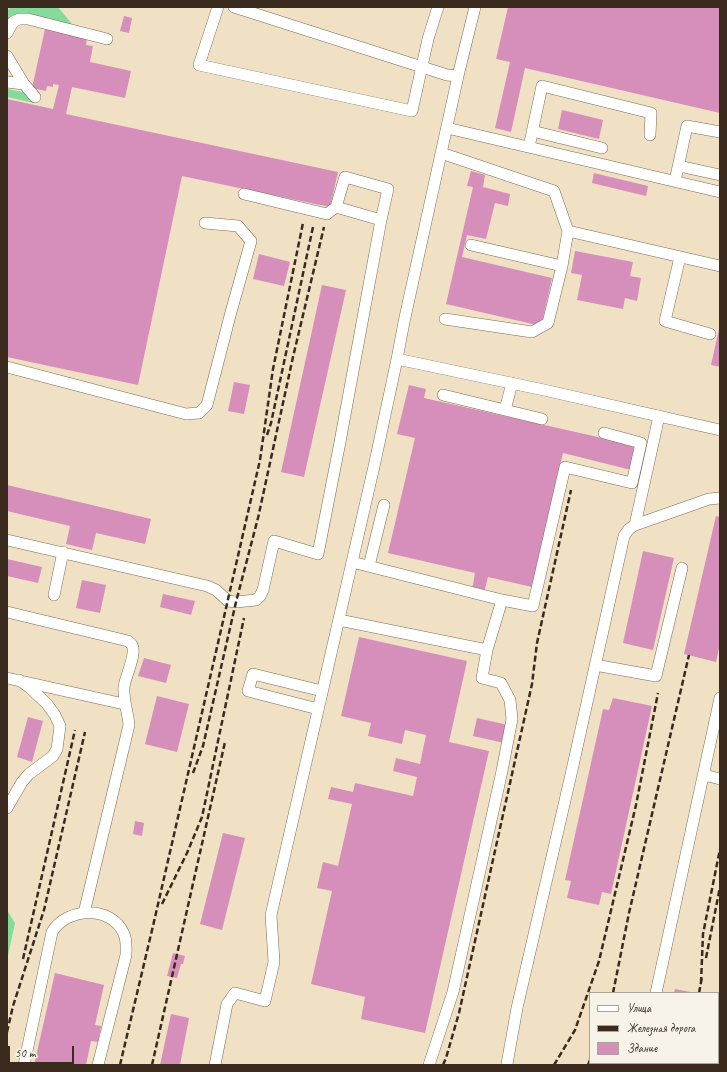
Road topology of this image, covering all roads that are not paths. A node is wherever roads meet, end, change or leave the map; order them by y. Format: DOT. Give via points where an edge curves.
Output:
graph roads {
  1 [pos="218,7"];
  2 [pos="234,7"];
  3 [pos="438,7"];
  4 [pos="475,7"];
  5 [pos="7,33"];
  6 [pos="106,39"];
  7 [pos="7,56"];
  8 [pos="422,66"];
  9 [pos="458,76"];
  10 [pos="7,82"];
  11 [pos="24,84"];
  12 [pos="34,97"];
  13 [pos="447,128"];
  14 [pos="532,131"];
  15 [pos="720,132"];
  16 [pos="650,135"];
  17 [pos="529,147"];
  18 [pos="602,148"];
  19 [pos="441,153"];
  20 [pos="678,166"];
  21 [pos="720,175"];
  22 [pos="675,181"];
  23 [pos="720,192"];
  24 [pos="244,194"];
  25 [pos="336,207"];
  26 [pos="381,220"];
  27 [pos="205,223"];
  28 [pos="568,231"];
  29 [pos="471,245"];
  30 [pos="680,257"];
  31 [pos="562,266"];
  32 [pos="720,266"];
  33 [pos="445,319"];
  34 [pos="710,334"];
  35 [pos="397,359"];
  36 [pos="7,367"];
  37 [pos="512,383"];
  38 [pos="443,395"];
  39 [pos="506,410"];
  40 [pos="659,416"];
  41 [pos="542,419"];
  42 [pos="720,430"];
  43 [pos="604,433"];
  44 [pos="720,498"];
  45 [pos="384,505"];
  46 [pos="635,524"];
  47 [pos="7,540"];
  48 [pos="63,552"];
  49 [pos="352,562"];
  50 [pos="369,566"];
  51 [pos="682,568"];
  52 [pos="54,594"];
  53 [pos="502,600"];
  54 [pos="7,612"];
  55 [pos="339,620"];
  56 [pos="487,650"];
  57 [pos="595,665"];
  58 [pos="7,678"];
  59 [pos="19,680"];
  60 [pos="322,691"];
  61 [pos="720,698"];
  62 [pos="124,704"];
  63 [pos="318,709"];
  64 [pos="704,774"];
  65 [pos="720,779"];
  66 [pos="7,808"];
  67 [pos="84,913"];
  68 [pos="656,992"];
  69 [pos="507,1064"];
  70 [pos="24,1065"];
  71 [pos="98,1065"];
  72 [pos="215,1065"];
  73 [pos="429,1065"];
  1 -- 8 [label="lane" via="199,66 412,111"];
  2 -- 8 [label="lane"];
  3 -- 8 [label="lane"];
  4 -- 9 [label="lane"];
  5 -- 6 [label="lane" via="13,22 28,19"];
  7 -- 11 [label="lane"];
  8 -- 9 [label="lane"];
  9 -- 13 [label="lane"];
  10 -- 11 [label="lane"];
  11 -- 12 [label="lane"];
  13 -- 17 [label="lane"];
  13 -- 19 [label="lane"];
  14 -- 16 [label="lane" via="542,86 651,113"];
  14 -- 17 [label="lane"];
  14 -- 18 [label="lane"];
  15 -- 20 [label="lane" via="687,126"];
  17 -- 22 [label="lane"];
  19 -- 28 [label="lane" via="554,191"];
  19 -- 35 [label="lane"];
  20 -- 21 [label="lane"];
  20 -- 22 [label="lane"];
  22 -- 23 [label="lane"];
  24 -- 25 [label="lane" via="327,214"];
  25 -- 26 [label="lane"];
  25 -- 26 [label="lane" via="345,177 388,189"];
  26 -- 48 [label="lane" via="318,554 274,540 260,596 256,600 236,602 228,601 207,586"];
  27 -- 36 [label="lane" via="238,226 251,241 208,405 199,413 186,414"];
  28 -- 30 [label="lane"];
  28 -- 31 [label="lane"];
  29 -- 31 [label="lane"];
  30 -- 32 [label="lane"];
  30 -- 34 [label="lane" via="665,321"];
  31 -- 33 [label="lane" via="548,323 532,332"];
  35 -- 37 [label="lane"];
  35 -- 49 [label="lane"];
  37 -- 39 [label="lane"];
  37 -- 40 [label="lane"];
  38 -- 39 [label="lane"];
  39 -- 41 [label="lane"];
  40 -- 42 [label="lane"];
  40 -- 46 [label="lane"];
  43 -- 53 [label="lane" via="641,443 632,483 565,467 533,606"];
  44 -- 46 [label="lane" via="709,499"];
  45 -- 50 [label="lane"];
  46 -- 57 [label="lane" via="624,536"];
  47 -- 48 [label="lane"];
  48 -- 52 [label="lane"];
  49 -- 50 [label="lane"];
  49 -- 55 [label="lane"];
  50 -- 53 [label="lane"];
  51 -- 57 [label="lane" via="656,676"];
  53 -- 56 [label="lane"];
  54 -- 62 [label="lane" via="128,641 132,645 133,654 124,687"];
  55 -- 56 [label="lane"];
  55 -- 60 [label="lane"];
  56 -- 73 [label="lane" via="482,678 501,683 510,700 512,719 453,992"];
  57 -- 69 [label="lane" via="517,1008"];
  58 -- 59 [label="lane"];
  59 -- 62 [label="lane"];
  59 -- 66 [label="lane" via="47,704 55,715 60,726 59,738 53,756 29,774"];
  60 -- 63 [label="lane"];
  60 -- 63 [label="lane" via="253,674 248,691"];
  61 -- 64 [label="lane"];
  62 -- 67 [label="lane" via="129,724"];
  63 -- 72 [label="lane" via="270,915 274,962 265,1000 235,993 227,1004"];
  64 -- 65 [label="lane"];
  64 -- 68 [label="lane"];
  67 -- 70 [label="lane" via="61,921 52,932"];
  67 -- 71 [label="lane" via="100,914 113,920 120,926 127,942 126,955"];
}
